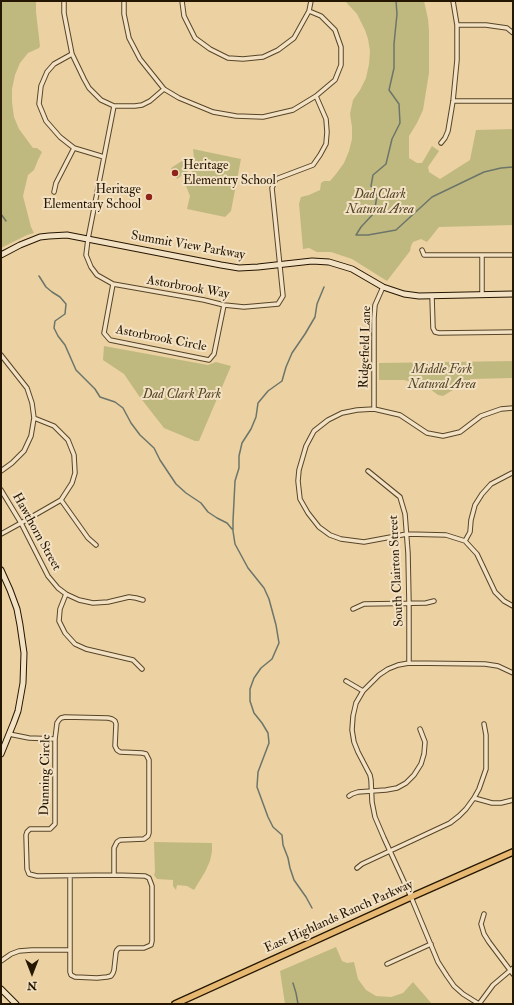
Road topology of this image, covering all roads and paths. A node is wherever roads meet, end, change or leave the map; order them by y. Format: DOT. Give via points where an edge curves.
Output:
graph roads {
  1 [pos="64,1"];
  2 [pos="124,1"];
  3 [pos="182,1"];
  4 [pos="311,1"];
  5 [pos="453,1"];
  6 [pos="309,11"];
  7 [pos="457,25"];
  8 [pos="513,32"];
  9 [pos="72,54"];
  10 [pos="164,89"];
  11 [pos="316,96"];
  12 [pos="453,101"];
  13 [pos="513,101"];
  14 [pos="114,106"];
  15 [pos="441,143"];
  16 [pos="74,148"];
  17 [pos="104,157"];
  18 [pos="54,192"];
  19 [pos="88,239"];
  20 [pos="422,250"];
  21 [pos="1,255"];
  22 [pos="482,255"];
  23 [pos="513,255"];
  24 [pos="280,265"];
  25 [pos="113,284"];
  26 [pos="383,287"];
  27 [pos="513,294"];
  28 [pos="482,295"];
  29 [pos="432,296"];
  30 [pos="224,305"];
  31 [pos="513,332"];
  32 [pos="1,355"];
  33 [pos="513,408"];
  34 [pos="374,409"];
  35 [pos="34,418"];
  36 [pos="1,471"];
  37 [pos="368,471"];
  38 [pos="512,473"];
  39 [pos="1,490"];
  40 [pos="61,500"];
  41 [pos="21,523"];
  42 [pos="1,534"];
  43 [pos="407,534"];
  44 [pos="465,541"];
  45 [pos="96,545"];
  46 [pos="1,570"];
  47 [pos="66,594"];
  48 [pos="143,600"];
  49 [pos="434,601"];
  50 [pos="409,603"];
  51 [pos="513,606"];
  52 [pos="353,610"];
  53 [pos="409,663"];
  54 [pos="142,669"];
  55 [pos="513,673"];
  56 [pos="346,681"];
  57 [pos="363,691"];
  58 [pos="484,724"];
  59 [pos="420,729"];
  60 [pos="9,734"];
  61 [pos="55,739"];
  62 [pos="1,754"];
  63 [pos="372,791"];
  64 [pos="349,796"];
  65 [pos="474,798"];
  66 [pos="513,800"];
  67 [pos="390,851"];
  68 [pos="513,852"];
  69 [pos="357,868"];
  70 [pos="114,875"];
  71 [pos="70,876"];
  72 [pos="410,897"];
  73 [pos="484,914"];
  74 [pos="431,944"];
  75 [pos="70,950"];
  76 [pos="1,961"];
  77 [pos="387,964"];
  78 [pos="511,969"];
  79 [pos="513,974"];
  80 [pos="1,989"];
  81 [pos="16,1004"];
  82 [pos="175,1004"];
  83 [pos="479,1004"];
  1 -- 9 [label="street"];
  2 -- 10 [label="street" via="129,38 140,59"];
  3 -- 6 [label="street" via="184,16 196,38 228,58 243,60 263,57 278,50 294,38"];
  4 -- 6 [label="street"];
  5 -- 7 [label="street"];
  6 -- 11 [label="street" via="321,16 335,30 341,47 341,65 335,80"];
  7 -- 8 [label="street" via="486,24 507,28"];
  7 -- 12 [label="street"];
  9 -- 14 [label="street" via="89,88 101,100"];
  9 -- 16 [label="street" via="54,64 47,72 41,86 39,104 46,121"];
  10 -- 11 [label="street" via="213,112 236,116 263,117 293,110"];
  10 -- 14 [label="street" via="142,105"];
  11 -- 24 [label="street" via="326,119 326,144 313,165 276,179 272,188"];
  12 -- 13 [label="street"];
  12 -- 15 [label="street" via="448,131"];
  14 -- 17 [label="street, Astorbrook Way"];
  16 -- 17 [label="street"];
  16 -- 18 [label="street"];
  17 -- 19 [label="street, Astorbrook Way"];
  19 -- 21 [label="street, Summit View Parkway" via="67,235 40,237"];
  19 -- 24 [label="street, Summit View Parkway" via="228,266 247,268"];
  19 -- 25 [label="street, Astorbrook Way" via="86,255 91,267 97,275"];
  20 -- 22 [label="street" via="424,256"];
  22 -- 23 [label="street"];
  22 -- 28 [label="street"];
  24 -- 26 [label="street, Summit View Parkway" via="312,262 337,264 352,269"];
  24 -- 30 [label="street, Astorbrook Way" via="283,296 278,304 244,307"];
  25 -- 30 [label="street, Astorbrook Way"];
  25 -- 30 [label="street, Astorbrook Circle" via="104,333 110,340 209,360 214,354"];
  26 -- 29 [label="street, Summit View Parkway" via="404,294"];
  26 -- 34 [label="street, Ridgefield Lane" via="375,305 374,318"];
  27 -- 28 [label="street, Summit View Parkway"];
  28 -- 29 [label="street, Summit View Parkway"];
  29 -- 31 [label="street" via="435,332"];
  32 -- 35 [label="street" via="27,388"];
  33 -- 34 [label="street" via="481,416 460,432 442,436 427,433 400,415"];
  34 -- 43 [label="street" via="342,413 314,431 306,446 299,470 300,499 320,527 341,539 364,542"];
  35 -- 36 [label="street" via="31,436 24,451"];
  35 -- 40 [label="street" via="54,426 68,440 74,455 75,473"];
  37 -- 43 [label="street, South Clairton Street" via="400,497"];
  38 -- 44 [label="street" via="491,484 482,494 475,505 470,532"];
  39 -- 41 [label="street, Hawthorn Street"];
  40 -- 41 [label="street"];
  40 -- 45 [label="street" via="88,538"];
  41 -- 42 [label="street"];
  41 -- 47 [label="street, Hawthorn Street" via="48,576"];
  43 -- 44 [label="street" via="446,535"];
  43 -- 50 [label="street, South Clairton Street"];
  44 -- 51 [label="street" via="477,554 495,592"];
  46 -- 60 [label="street" via="17,610 24,653 23,683 18,711"];
  47 -- 48 [label="street, Hawthorn Street" via="93,603 128,597"];
  47 -- 54 [label="street" via="60,609 59,621 75,644 133,660"];
  49 -- 50 [label="street"];
  50 -- 52 [label="street" via="364,604"];
  50 -- 53 [label="street, South Clairton Street"];
  53 -- 55 [label="street" via="485,664 498,666"];
  53 -- 57 [label="street" via="388,669"];
  56 -- 57 [label="street"];
  57 -- 63 [label="street" via="354,710 352,730 356,748 370,775"];
  58 -- 65 [label="street" via="486,769"];
  59 -- 63 [label="street" via="424,754 414,775 397,788"];
  60 -- 61 [label="street"];
  60 -- 62 [label="street"];
  61 -- 70 [label="street, Dunning Circle" via="58,720 61,718 108,718 115,721 117,750 146,754 150,760 149,833 144,839 117,842 114,848"];
  61 -- 71 [label="street, Dunning Circle" via="55,824 50,829 30,829 27,832 28,872 32,875"];
  63 -- 64 [label="street"];
  63 -- 67 [label="street" via="376,818"];
  65 -- 66 [label="street" via="492,803"];
  65 -- 67 [label="street" via="450,823"];
  67 -- 69 [label="street"];
  67 -- 72 [label="street"];
  68 -- 72 [label="main road, East Highlands Ranch Parkway"];
  70 -- 71 [label="street"];
  70 -- 75 [label="street" via="149,878 152,886 150,945 144,948 119,948 111,976 96,978 71,975"];
  71 -- 75 [label="street"];
  72 -- 74 [label="street"];
  72 -- 82 [label="main road, East Highlands Ranch Parkway"];
  73 -- 78 [label="street" via="484,934"];
  74 -- 77 [label="street"];
  74 -- 83 [label="street" via="450,981 463,994"];
  75 -- 76 [label="street" via="19,951"];
  78 -- 79 [label="street"];
  78 -- 83 [label="street" via="493,985"];
  80 -- 81 [label="street"];
}
